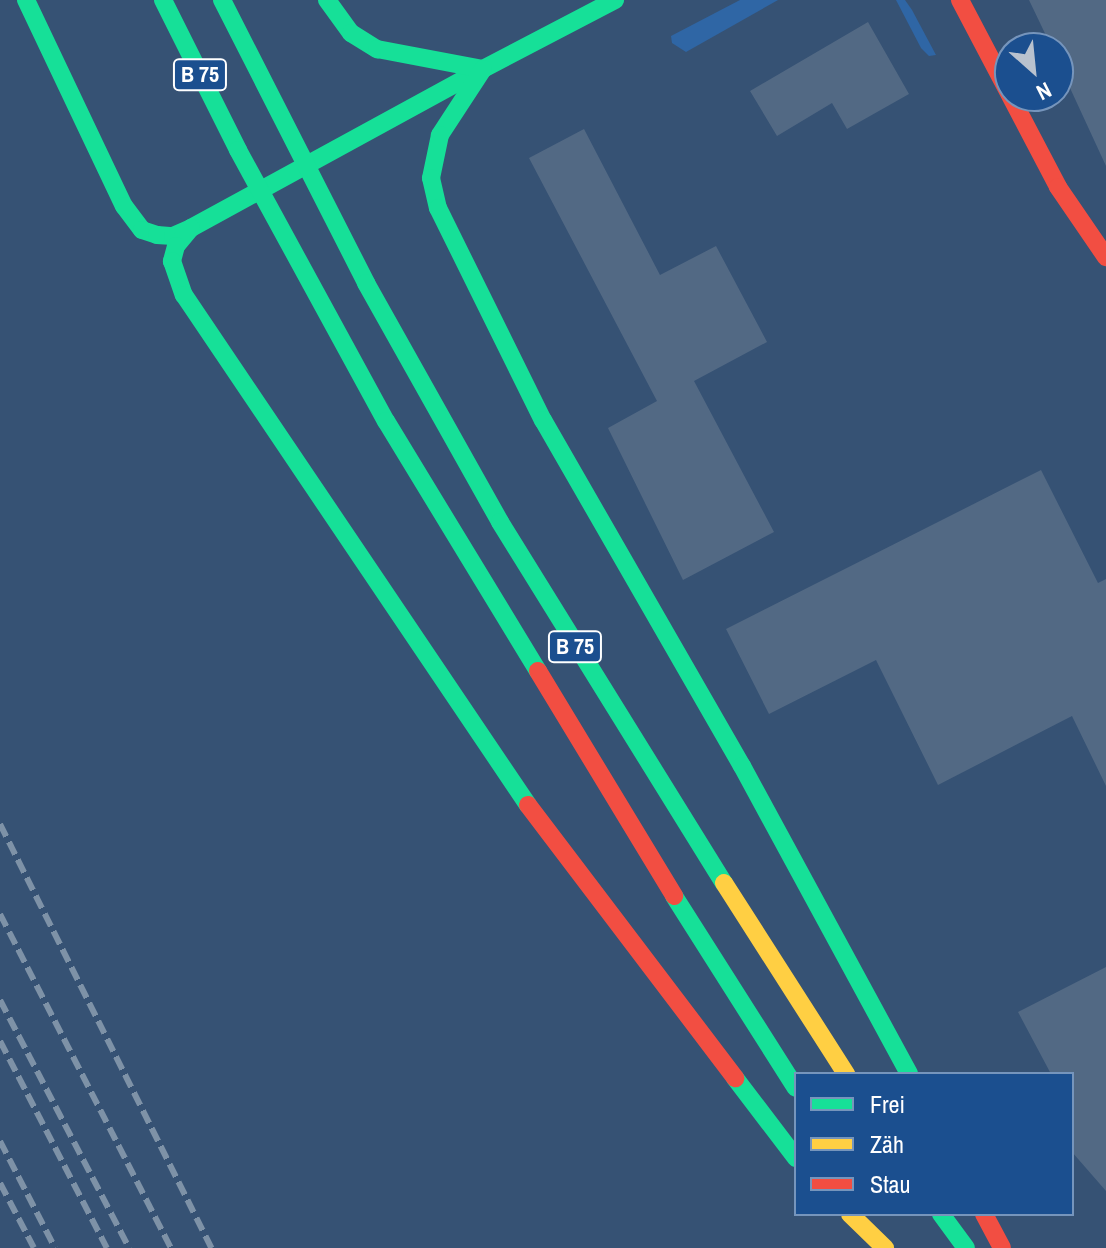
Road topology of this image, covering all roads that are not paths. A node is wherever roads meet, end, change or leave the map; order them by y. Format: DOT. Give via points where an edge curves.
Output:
graph roads {
  1 [pos="26,0"];
  2 [pos="163,0"];
  3 [pos="222,0"];
  4 [pos="327,0"];
  5 [pos="615,0"];
  6 [pos="949,0"];
  7 [pos="960,0"];
  8 [pos="970,18"];
  9 [pos="483,69"];
  10 [pos="191,228"];
  11 [pos="1106,257"];
  12 [pos="845,1072"];
  13 [pos="908,1072"];
  14 [pos="794,1085"];
  15 [pos="794,1155"];
  16 [pos="852,1216"];
  17 [pos="880,1216"];
  18 [pos="942,1216"];
  19 [pos="985,1216"];
  20 [pos="885,1248"];
  21 [pos="902,1248"];
  22 [pos="966,1248"];
  23 [pos="1002,1248"];
  1 -- 10 [label="main road" via="130,216 142,230 157,235 173,236"];
  2 -- 14 [label="main road, B 75" via="386,421"];
  3 -- 12 [label="main road, B 75" via="366,283 500,522 641,755"];
  4 -- 9 [label="main road" via="351,33 377,49"];
  5 -- 9 [label="main road"];
  6 -- 8 [label="main road"];
  7 -- 8 [label="main road"];
  8 -- 11 [label="main road" via="1058,187"];
  9 -- 10 [label="main road"];
  9 -- 13 [label="main road" via="450,117 436,149 431,178 438,208 543,420 742,766"];
  10 -- 15 [label="main road" via="176,246 172,261 184,295 486,747"];
  16 -- 20 [label="main road"];
  17 -- 21 [label="main road"];
  18 -- 22 [label="main road"];
  19 -- 23 [label="main road"];
}
